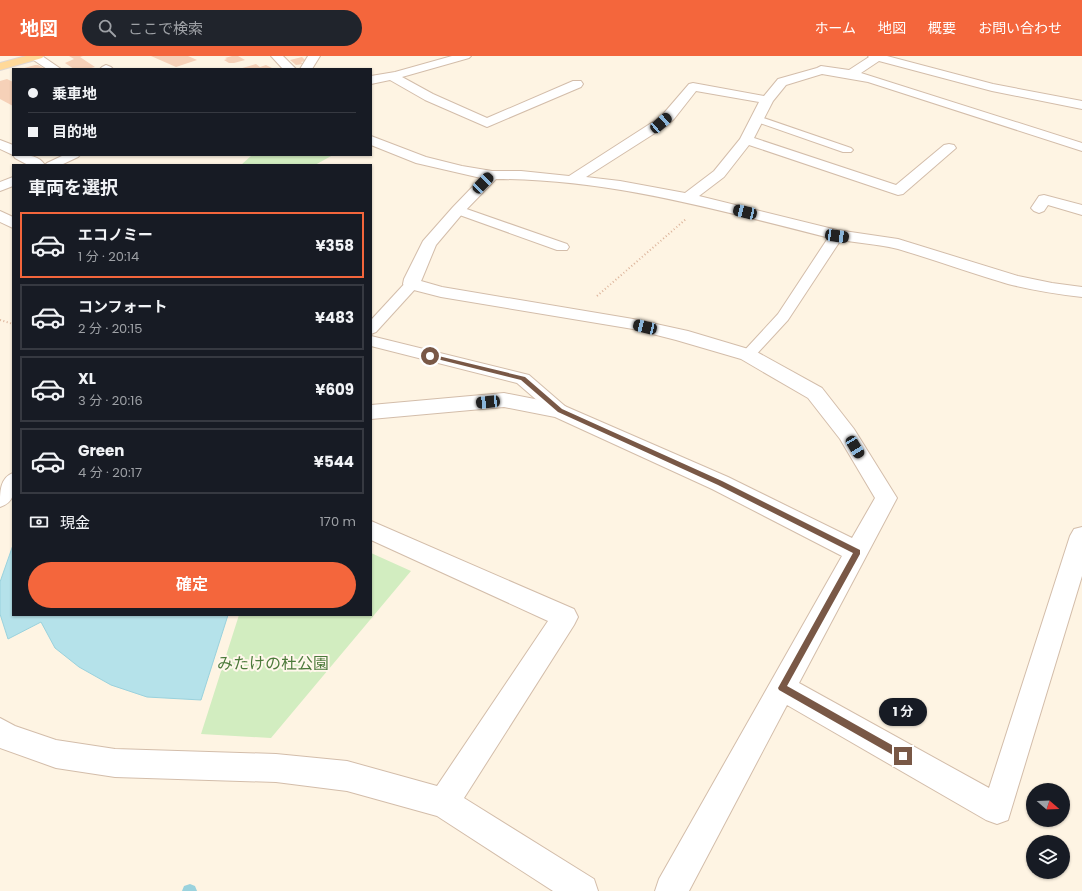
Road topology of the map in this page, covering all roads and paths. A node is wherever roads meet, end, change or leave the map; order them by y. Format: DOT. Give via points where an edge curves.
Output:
graph roads {
  1 [pos="4,56"];
  2 [pos="37,56"];
  3 [pos="277,56"];
  4 [pos="314,56"];
  5 [pos="465,56"];
  6 [pos="875,56"];
  7 [pos="0,57"];
  8 [pos="0,67"];
  9 [pos="54,68"];
  10 [pos="289,68"];
  11 [pos="307,68"];
  12 [pos="851,74"];
  13 [pos="392,76"];
  14 [pos="372,80"];
  15 [pos="577,84"];
  16 [pos="767,100"];
  17 [pos="1082,105"];
  18 [pos="758,119"];
  19 [pos="372,140"];
  20 [pos="746,140"];
  21 [pos="0,144"];
  22 [pos="949,148"];
  23 [pos="1082,148"];
  24 [pos="12,150"];
  25 [pos="846,150"];
  26 [pos="22,156"];
  27 [pos="72,156"];
  28 [pos="36,164"];
  29 [pos="53,164"];
  30 [pos="492,174"];
  31 [pos="572,180"];
  32 [pos="12,181"];
  33 [pos="0,187"];
  34 [pos="688,198"];
  35 [pos="705,203"];
  36 [pos="1039,208"];
  37 [pos="458,210"];
  38 [pos="1082,210"];
  39 [pos="0,216"];
  40 [pos="12,222"];
  41 [pos="837,236"];
  42 [pos="562,247"];
  43 [pos="412,284"];
  44 [pos="1082,292"];
  45 [pos="578,314"];
  46 [pos="0,320"];
  47 [pos="12,324"];
  48 [pos="372,326"];
  49 [pos="372,341"];
  50 [pos="748,355"];
  51 [pos="560,411"];
  52 [pos="372,412"];
  53 [pos="12,482"];
  54 [pos="0,498"];
  55 [pos="12,509"];
  56 [pos="0,510"];
  57 [pos="372,530"];
  58 [pos="1082,536"];
  59 [pos="857,552"];
  60 [pos="782,688"];
  61 [pos="0,732"];
  62 [pos="444,803"];
  63 [pos="582,891"];
  64 [pos="671,891"];
  1 -- 7 [label="main road"];
  2 -- 8 [label="main road"];
  2 -- 9 [label="street"];
  3 -- 10 [label="street"];
  4 -- 11 [label="street"];
  5 -- 13 [label="street"];
  6 -- 12 [label="street"];
  6 -- 17 [label="street" via="992,87"];
  12 -- 16 [label="street" via="821,70 782,82"];
  12 -- 23 [label="street"];
  13 -- 14 [label="street"];
  13 -- 15 [label="street" via="429,97 487,123"];
  16 -- 18 [label="street"];
  16 -- 31 [label="street" via="693,87 661,123"];
  18 -- 20 [label="street"];
  18 -- 25 [label="lane"];
  19 -- 30 [label="street" via="421,160"];
  20 -- 22 [label="street" via="898,191"];
  20 -- 34 [label="street" via="719,174"];
  21 -- 24 [label="street"];
  26 -- 28 [label="street"];
  27 -- 29 [label="lane"];
  30 -- 31 [label="street"];
  30 -- 37 [label="street"];
  31 -- 34 [label="street" via="620,185"];
  32 -- 33 [label="street"];
  34 -- 35 [label="street"];
  35 -- 41 [label="street"];
  35 -- 45 [label="path"];
  36 -- 38 [label="street" via="1044,199"];
  37 -- 42 [label="lane"];
  37 -- 43 [label="street" via="428,244"];
  39 -- 40 [label="street"];
  41 -- 44 [label="street" via="898,244 1014,280"];
  41 -- 50 [label="lane" via="783,317"];
  43 -- 45 [label="street" via="441,292"];
  43 -- 48 [label="lane"];
  45 -- 50 [label="street" via="681,335"];
  46 -- 47 [label="path"];
  49 -- 51 [label="lane" via="523,379"];
  50 -- 59 [label="street" via="816,393 847,434 886,498"];
  51 -- 52 [label="street" via="504,400"];
  51 -- 59 [label="street" via="720,483"];
  53 -- 54 [label="street"];
  55 -- 56 [label="street"];
  57 -- 62 [label="street" via="564,617"];
  58 -- 60 [label="street" via="997,810"];
  59 -- 60 [label="street"];
  60 -- 64 [label="street"];
  61 -- 62 [label="street" via="6,737 56,754 114,763 276,768 347,776"];
  62 -- 63 [label="street"];
}
